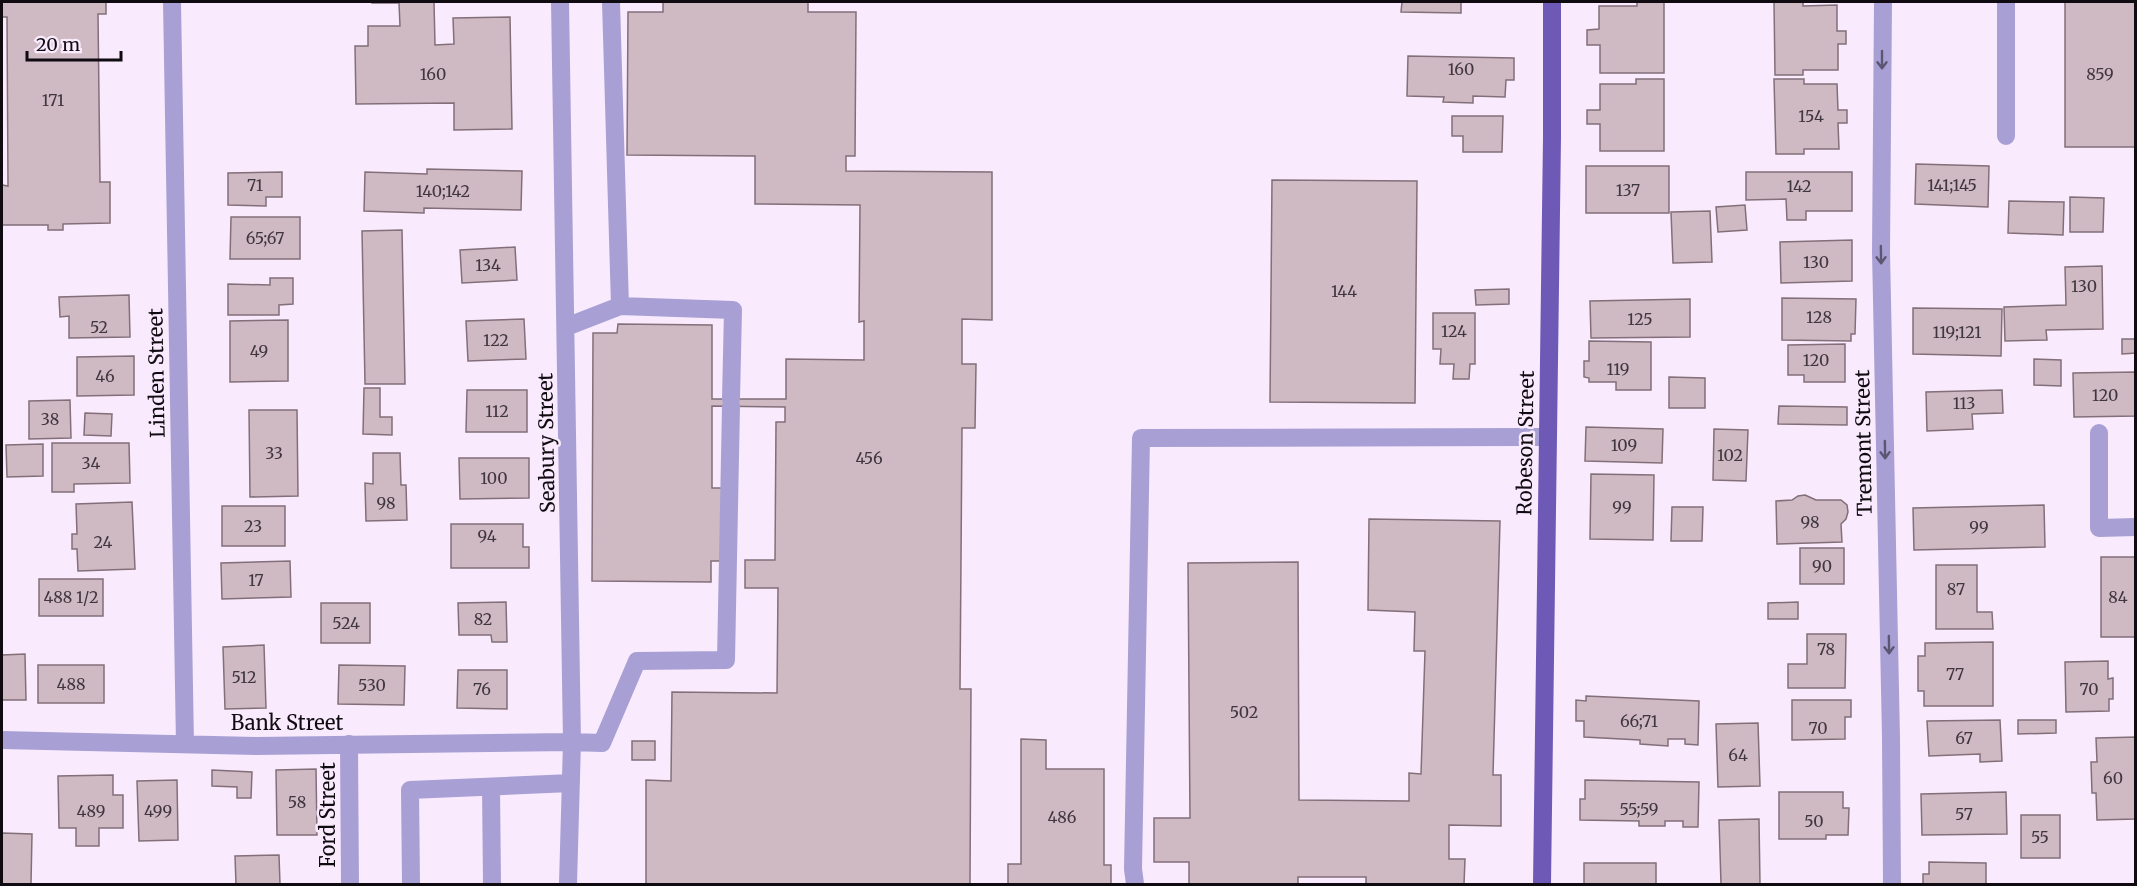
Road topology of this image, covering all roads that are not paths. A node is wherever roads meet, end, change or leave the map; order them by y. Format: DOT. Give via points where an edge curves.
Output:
graph roads {
  1 [pos="172,2"];
  2 [pos="560,2"];
  3 [pos="611,2"];
  4 [pos="1552,2"];
  5 [pos="1883,2"];
  6 [pos="2006,2"];
  7 [pos="2006,136"];
  8 [pos="620,306"];
  9 [pos="566,327"];
  10 [pos="2099,433"];
  11 [pos="1547,437"];
  12 [pos="2136,527"];
  13 [pos="2,740"];
  14 [pos="572,742"];
  15 [pos="185,744"];
  16 [pos="349,744"];
  17 [pos="571,783"];
  18 [pos="491,787"];
  19 [pos="350,885"];
  20 [pos="411,885"];
  21 [pos="492,885"];
  22 [pos="568,885"];
  23 [pos="1135,885"];
  24 [pos="1542,885"];
  25 [pos="1892,885"];
  1 -- 15 [label="street, Linden Street"];
  2 -- 9 [label="street, Seabury Street"];
  3 -- 8 [label="street"];
  4 -- 11 [label="main road, Robeson Street"];
  5 -- 25 [label="street, Tremont Street, one-way" via="1881,252"];
  6 -- 7 [label="street"];
  8 -- 9 [label="street"];
  8 -- 14 [label="street, Bank Street" via="733,310 726,660 637,661 602,743"];
  9 -- 14 [label="street, Seabury Street"];
  10 -- 12 [label="street" via="2099,528"];
  11 -- 23 [label="street" via="1141,438"];
  11 -- 24 [label="main road, Robeson Street"];
  13 -- 15 [label="street, Bank Street"];
  14 -- 16 [label="street, Bank Street"];
  14 -- 17 [label="street, Seabury Street"];
  15 -- 16 [label="street, Bank Street"];
  16 -- 19 [label="street, Ford Street"];
  17 -- 18 [label="street"];
  17 -- 22 [label="street, Seabury Street"];
  18 -- 20 [label="street" via="410,790"];
  18 -- 21 [label="street"];
}
